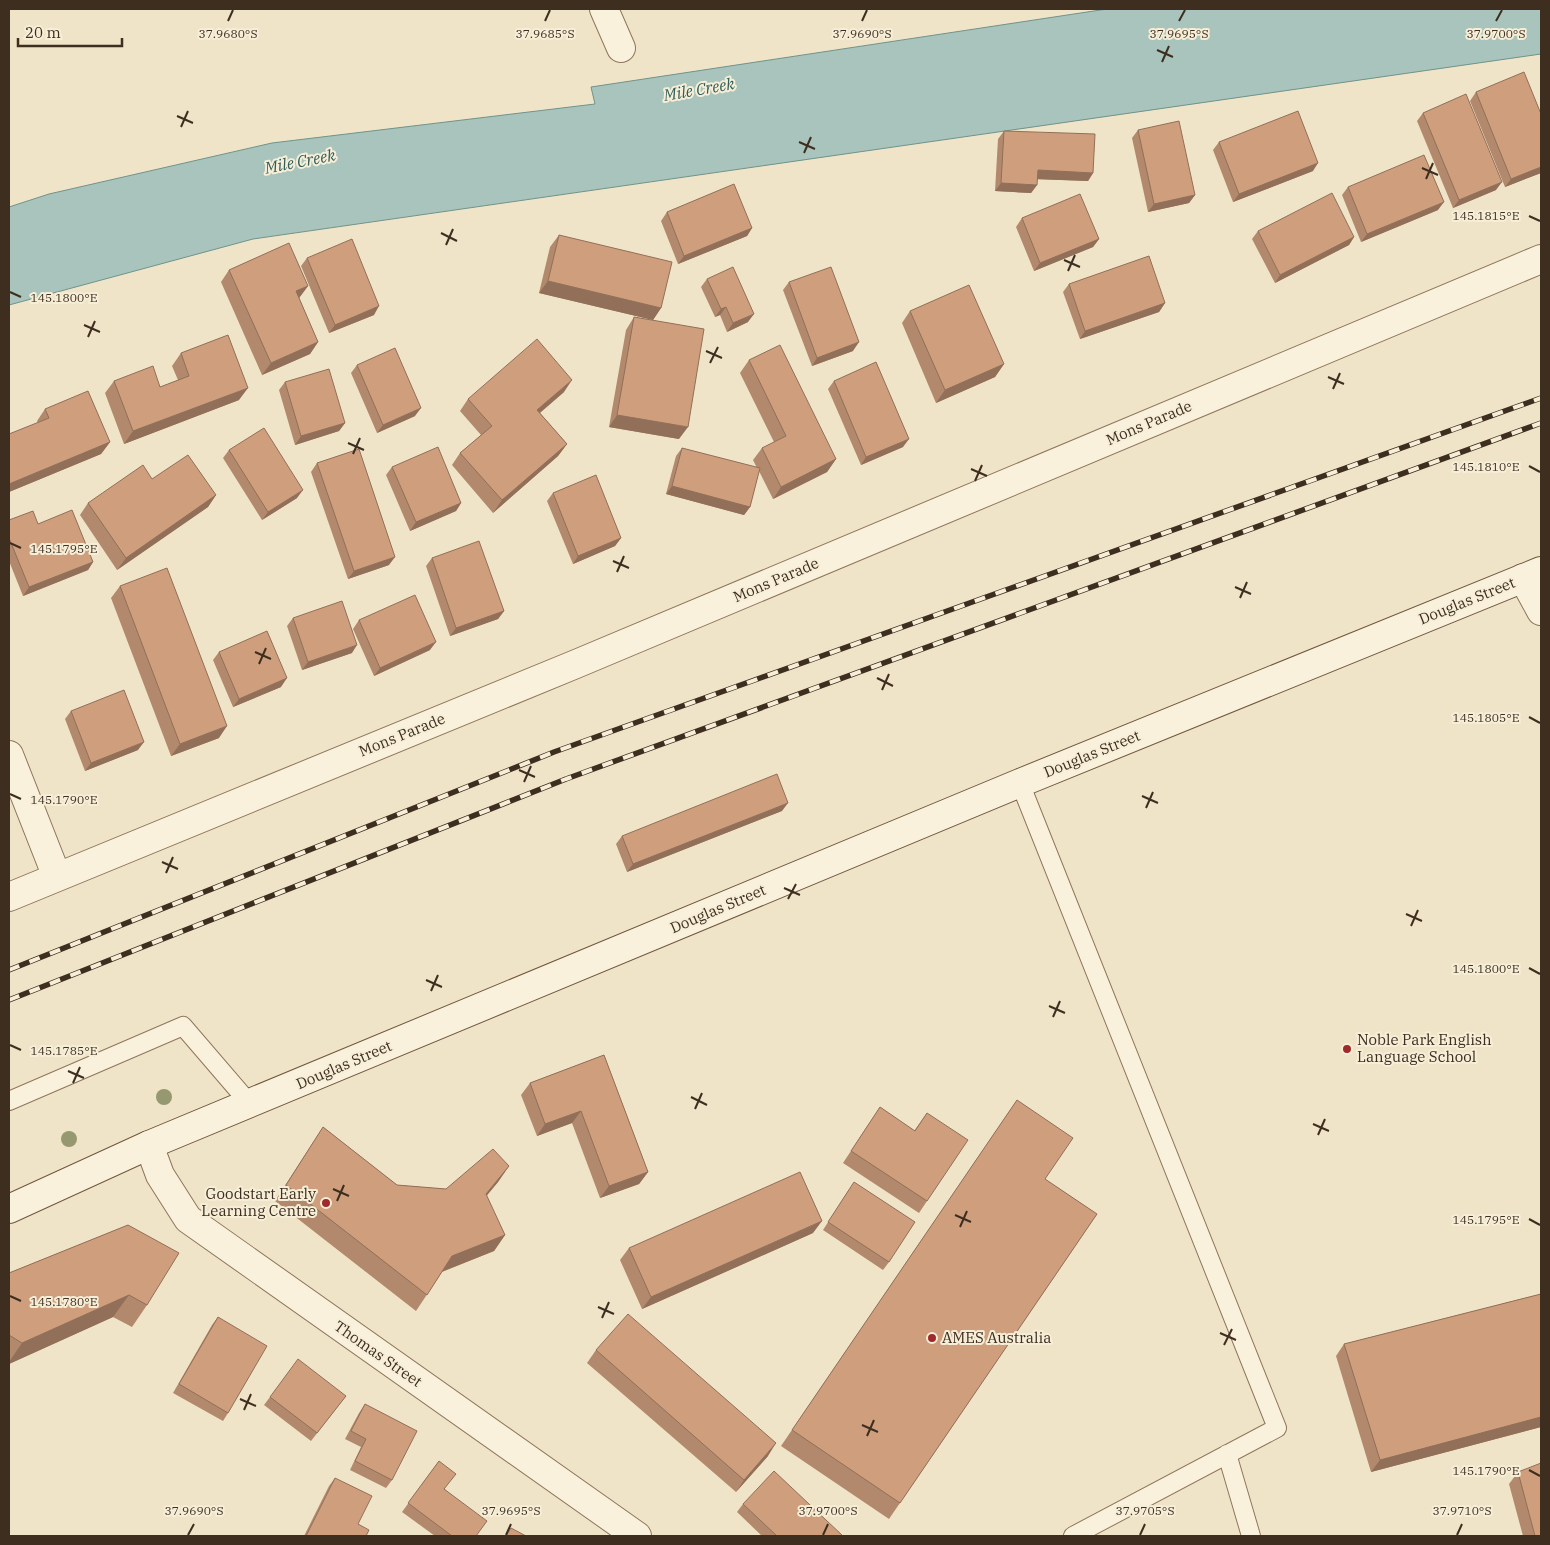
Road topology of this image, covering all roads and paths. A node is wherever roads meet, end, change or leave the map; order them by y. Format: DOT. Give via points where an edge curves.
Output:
graph roads {
  1 [pos="604,9"];
  2 [pos="621,48"];
  3 [pos="1541,259"];
  4 [pos="1532,574"];
  5 [pos="1541,611"];
  6 [pos="9,755"];
  7 [pos="1020,783"];
  8 [pos="57,877"];
  9 [pos="9,897"];
  10 [pos="9,1101"];
  11 [pos="250,1104"];
  12 [pos="149,1145"];
  13 [pos="9,1209"];
  14 [pos="1227,1454"];
  15 [pos="637,1536"];
  16 [pos="1073,1536"];
  17 [pos="1251,1536"];
  1 -- 2 [label="street"];
  3 -- 8 [label="street, Mons Parade" via="595,656"];
  4 -- 5 [label="street"];
  4 -- 7 [label="street, Douglas Street"];
  6 -- 8 [label="street"];
  7 -- 11 [label="street, Douglas Street"];
  7 -- 14 [label="lane" via="1277,1428"];
  8 -- 9 [label="street, Mons Parade"];
  10 -- 11 [label="lane" via="183,1026"];
  11 -- 12 [label="street, Douglas Street"];
  12 -- 13 [label="street, Douglas Street"];
  12 -- 15 [label="street, Thomas Street" via="160,1175 188,1219"];
  14 -- 16 [label="lane"];
  14 -- 17 [label="lane"];
}
